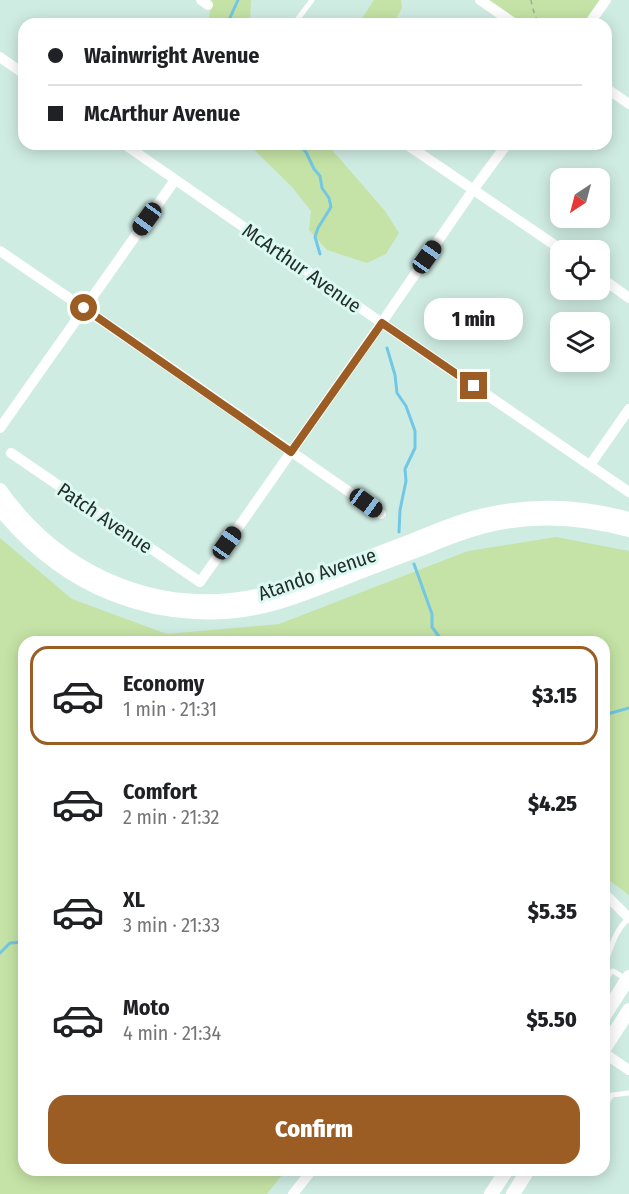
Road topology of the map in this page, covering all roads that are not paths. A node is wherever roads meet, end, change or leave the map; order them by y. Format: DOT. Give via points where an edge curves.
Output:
graph roads {
  1 [pos="312,0"];
  2 [pos="480,0"];
  3 [pos="606,0"];
  4 [pos="298,18"];
  5 [pos="506,18"];
  6 [pos="593,18"];
  7 [pos="0,57"];
  8 [pos="18,70"];
  9 [pos="612,92"];
  10 [pos="629,104"];
  11 [pos="132,150"];
  12 [pos="415,150"];
  13 [pos="503,150"];
  14 [pos="175,180"];
  15 [pos="473,190"];
  16 [pos="550,242"];
  17 [pos="0,251"];
  18 [pos="610,284"];
  19 [pos="629,298"];
  20 [pos="84,308"];
  21 [pos="382,323"];
  22 [pos="629,409"];
  23 [pos="0,428"];
  24 [pos="291,452"];
  25 [pos="11,453"];
  26 [pos="590,465"];
  27 [pos="0,490"];
  28 [pos="629,492"];
  29 [pos="0,509"];
  30 [pos="381,514"];
  31 [pos="629,519"];
  32 [pos="629,530"];
  33 [pos="610,899"];
  34 [pos="629,918"];
  35 [pos="610,950"];
  36 [pos="610,973"];
  37 [pos="610,979"];
  38 [pos="626,982"];
  39 [pos="610,1007"];
  40 [pos="629,1011"];
  41 [pos="610,1041"];
  42 [pos="610,1056"];
  43 [pos="629,1070"];
  44 [pos="629,1093"];
  45 [pos="610,1098"];
  46 [pos="307,1176"];
  47 [pos="503,1176"];
  48 [pos="524,1176"];
  49 [pos="293,1194"];
  50 [pos="491,1194"];
  51 [pos="513,1194"];
  1 -- 4 [label="lane"];
  2 -- 5 [label="street"];
  3 -- 6 [label="street"];
  7 -- 8 [label="street"];
  9 -- 10 [label="street"];
  11 -- 14 [label="street, McArthur Avenue"];
  12 -- 15 [label="street"];
  13 -- 15 [label="street"];
  14 -- 20 [label="street"];
  14 -- 21 [label="street, McArthur Avenue"];
  15 -- 16 [label="street"];
  15 -- 21 [label="street"];
  17 -- 20 [label="street"];
  18 -- 19 [label="street"];
  20 -- 23 [label="street"];
  20 -- 24 [label="street"];
  21 -- 24 [label="street"];
  21 -- 26 [label="street, McArthur Avenue"];
  22 -- 26 [label="street"];
  24 -- 25 [label="street, Patch Avenue" via="200,582"];
  24 -- 30 [label="street"];
  26 -- 28 [label="street, McArthur Avenue"];
  27 -- 31 [label="main road, Atando Avenue" via="39,536 84,569 141,593 196,601 229,601 273,592 446,527 495,513 569,508"];
  29 -- 32 [label="main road, Atando Avenue" via="43,554 85,582 138,603 196,612 242,610 277,603 449,537 497,523 568,519"];
  33 -- 34 [label="street"];
  34 -- 35 [label="lane" via="620,926"];
  36 -- 38 [label="lane" via="613,971"];
  37 -- 38 [label="lane"];
  38 -- 39 [label="main road"];
  40 -- 41 [label="main road"];
  42 -- 43 [label="street"];
  44 -- 45 [label="lane"];
  46 -- 49 [label="street"];
  47 -- 50 [label="main road"];
  48 -- 51 [label="main road"];
}
